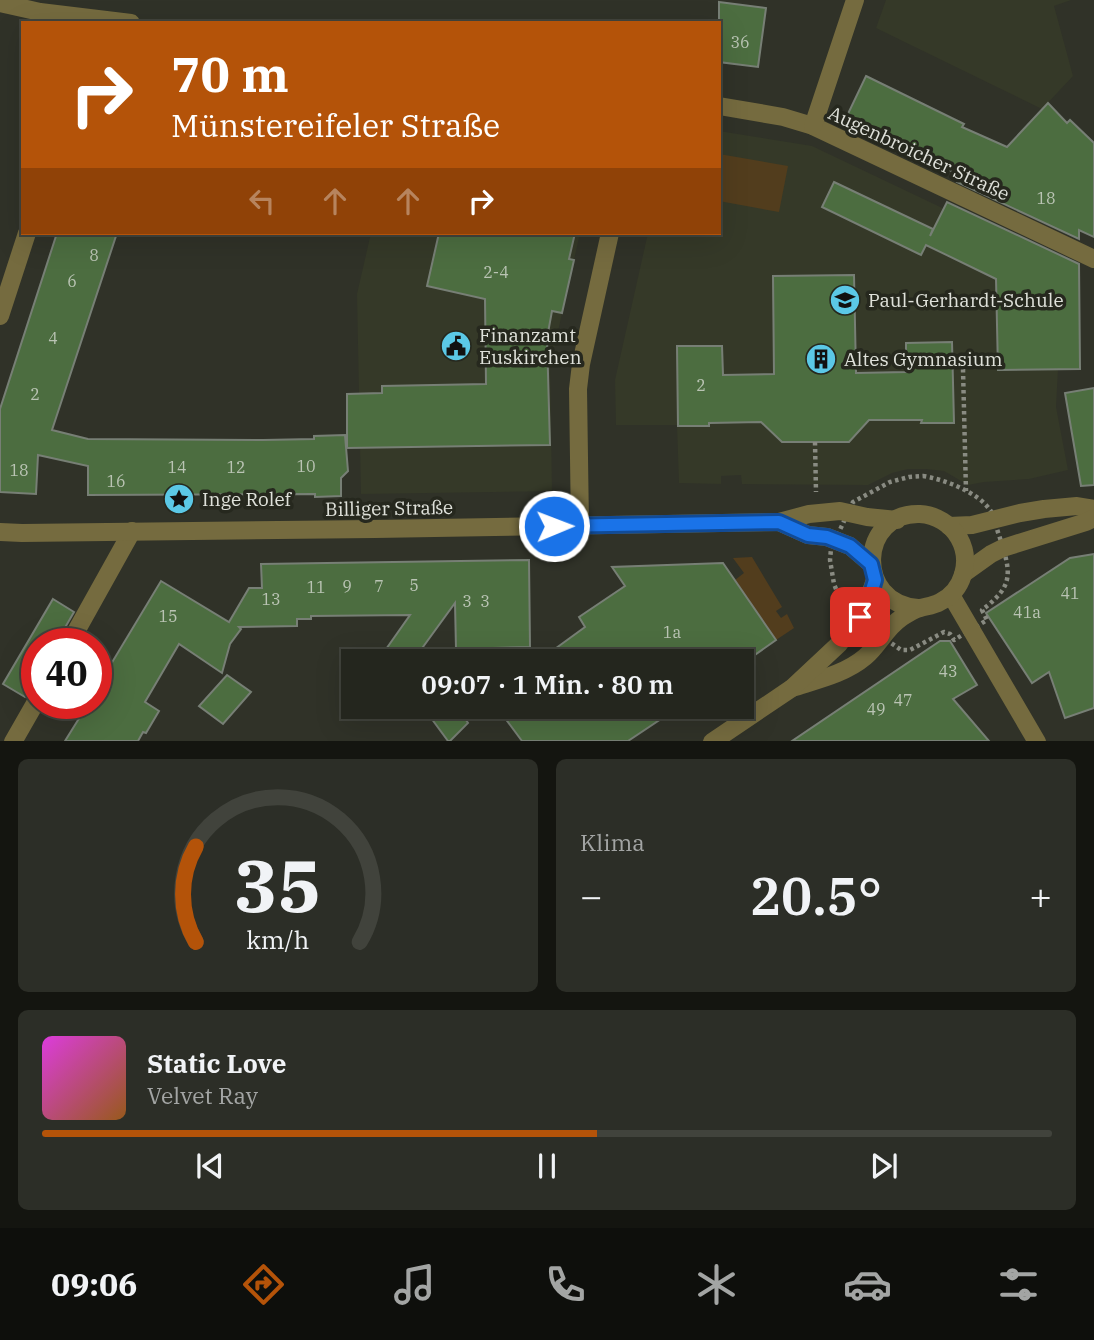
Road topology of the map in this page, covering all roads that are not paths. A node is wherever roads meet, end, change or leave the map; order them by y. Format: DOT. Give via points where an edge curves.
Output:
graph roads {
  1 [pos="855,0"];
  2 [pos="0,3"];
  3 [pos="88,13"];
  4 [pos="122,21"];
  5 [pos="721,106"];
  6 [pos="813,126"];
  7 [pos="26,235"];
  8 [pos="610,235"];
  9 [pos="1094,259"];
  10 [pos="0,316"];
  11 [pos="1094,509"];
  12 [pos="1094,518"];
  13 [pos="897,520"];
  14 [pos="779,522"];
  15 [pos="580,526"];
  16 [pos="949,526"];
  17 [pos="132,531"];
  18 [pos="0,532"];
  19 [pos="873,572"];
  20 [pos="963,573"];
  21 [pos="951,595"];
  22 [pos="918,608"];
  23 [pos="78,628"];
  24 [pos="792,688"];
  25 [pos="26,719"];
  26 [pos="13,741"];
  27 [pos="712,741"];
  28 [pos="1037,741"];
  1 -- 6 [label="street"];
  2 -- 3 [label="street" via="40,12"];
  3 -- 4 [label="street"];
  5 -- 6 [label="street, Augenbroicher Straße"];
  6 -- 9 [label="street, Augenbroicher Straße"];
  7 -- 10 [label="street"];
  8 -- 15 [label="street" via="580,364"];
  11 -- 16 [label="street" via="1044,509"];
  12 -- 20 [label="street" via="1003,548"];
  13 -- 14 [label="street, Billiger Straße" via="840,511"];
  13 -- 16 [label="street" via="926,515"];
  13 -- 19 [label="street" via="876,541"];
  14 -- 15 [label="street, Billiger Straße"];
  14 -- 19 [label="street, Billiger Straße" via="850,546"];
  15 -- 17 [label="street, Billiger Straße"];
  16 -- 20 [label="street" via="963,546"];
  17 -- 18 [label="street, Billiger Straße"];
  17 -- 23 [label="street"];
  19 -- 22 [label="street" via="882,591 895,602"];
  19 -- 24 [label="street" via="870,597 858,620"];
  20 -- 21 [label="street"];
  21 -- 22 [label="street"];
  21 -- 28 [label="street"];
  22 -- 24 [label="street" via="896,622 852,666"];
  24 -- 27 [label="street"];
  25 -- 26 [label="street"];
}
